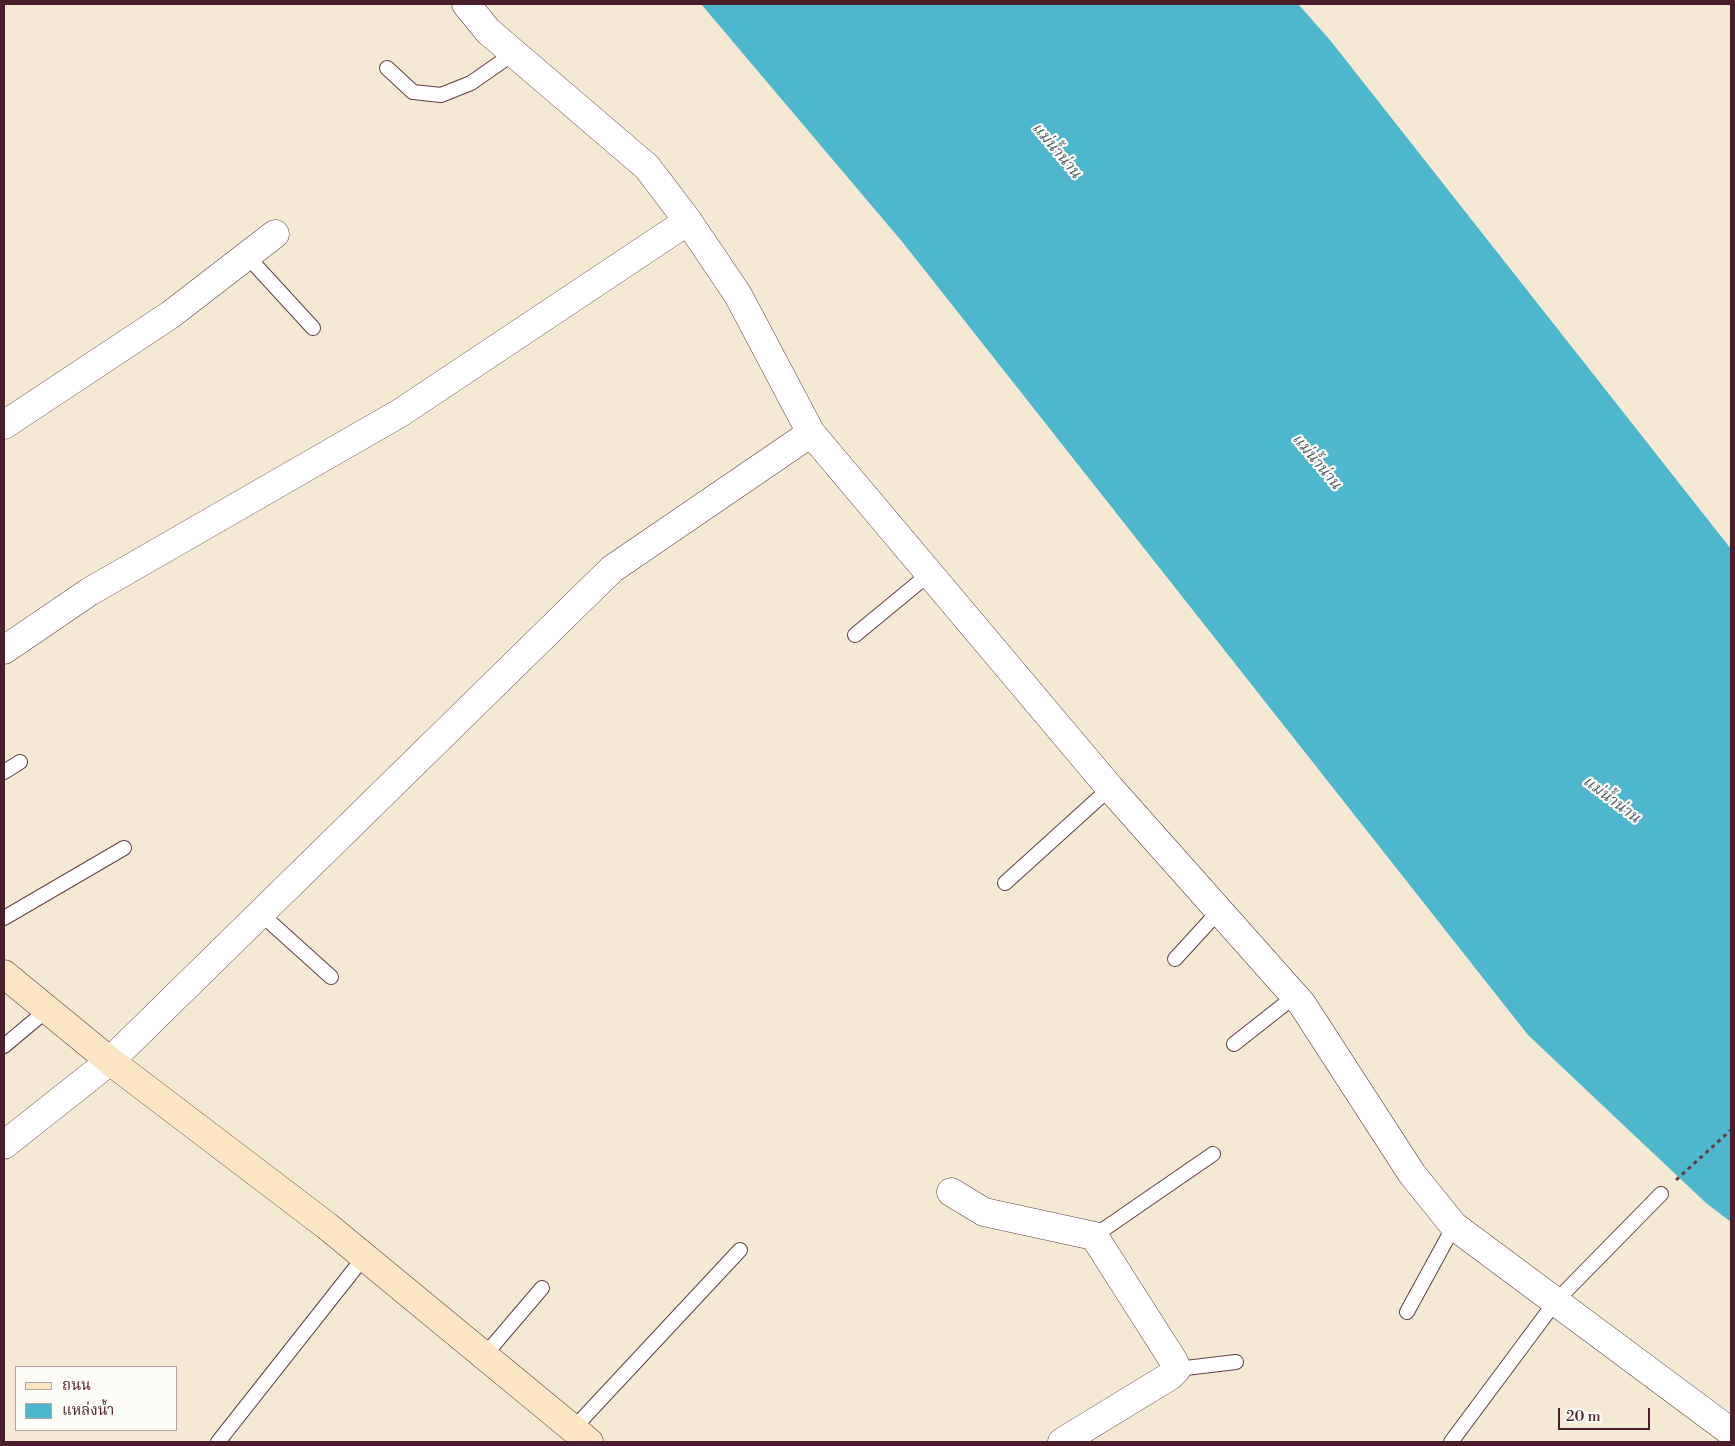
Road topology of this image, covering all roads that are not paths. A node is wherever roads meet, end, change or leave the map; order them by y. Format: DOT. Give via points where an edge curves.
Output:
graph roads {
  1 [pos="466,4"];
  2 [pos="514,53"];
  3 [pos="387,68"];
  4 [pos="688,221"];
  5 [pos="275,234"];
  6 [pos="247,256"];
  7 [pos="313,328"];
  8 [pos="4,425"];
  9 [pos="811,433"];
  10 [pos="929,574"];
  11 [pos="855,635"];
  12 [pos="4,650"];
  13 [pos="20,762"];
  14 [pos="4,772"];
  15 [pos="1110,788"];
  16 [pos="124,848"];
  17 [pos="1005,883"];
  18 [pos="1219,911"];
  19 [pos="260,914"];
  20 [pos="4,918"];
  21 [pos="1176,959"];
  22 [pos="4,974"];
  23 [pos="331,977"];
  24 [pos="1295,996"];
  25 [pos="47,1010"];
  26 [pos="1234,1044"];
  27 [pos="4,1046"];
  28 [pos="110,1061"];
  29 [pos="4,1145"];
  30 [pos="1213,1154"];
  31 [pos="951,1192"];
  32 [pos="1661,1194"];
  33 [pos="1454,1226"];
  34 [pos="1094,1236"];
  35 [pos="740,1250"];
  36 [pos="364,1257"];
  37 [pos="542,1288"];
  38 [pos="1556,1301"];
  39 [pos="1408,1312"];
  40 [pos="484,1356"];
  41 [pos="1236,1362"];
  42 [pos="1177,1369"];
  43 [pos="1731,1432"];
  44 [pos="581,1436"];
  45 [pos="218,1442"];
  46 [pos="1062,1442"];
  47 [pos="1451,1442"];
  1 -- 2 [label="street" via="488,31"];
  2 -- 3 [label="lane" via="471,84 441,95 413,92"];
  2 -- 4 [label="street" via="647,167"];
  4 -- 9 [label="street" via="738,295"];
  4 -- 12 [label="street" via="400,413 89,592"];
  5 -- 6 [label="street"];
  6 -- 7 [label="lane"];
  6 -- 8 [label="street" via="170,315"];
  9 -- 10 [label="street"];
  9 -- 19 [label="street" via="612,569"];
  10 -- 11 [label="lane"];
  10 -- 15 [label="street"];
  13 -- 14 [label="lane"];
  15 -- 17 [label="lane"];
  15 -- 18 [label="street"];
  16 -- 20 [label="lane"];
  18 -- 21 [label="lane"];
  18 -- 24 [label="street"];
  19 -- 23 [label="lane"];
  19 -- 28 [label="street"];
  22 -- 25 [label="street"];
  24 -- 26 [label="lane"];
  24 -- 33 [label="street" via="1412,1174"];
  25 -- 27 [label="lane"];
  25 -- 28 [label="street"];
  28 -- 29 [label="street"];
  28 -- 36 [label="street"];
  30 -- 34 [label="lane"];
  31 -- 34 [label="street" via="984,1212"];
  32 -- 38 [label="lane"];
  33 -- 38 [label="street"];
  33 -- 39 [label="lane"];
  34 -- 42 [label="street"];
  35 -- 44 [label="lane"];
  36 -- 40 [label="street"];
  36 -- 45 [label="lane"];
  37 -- 40 [label="lane"];
  38 -- 43 [label="street"];
  38 -- 47 [label="lane"];
  40 -- 44 [label="street"];
  41 -- 42 [label="lane"];
  42 -- 46 [label="street"];
}
